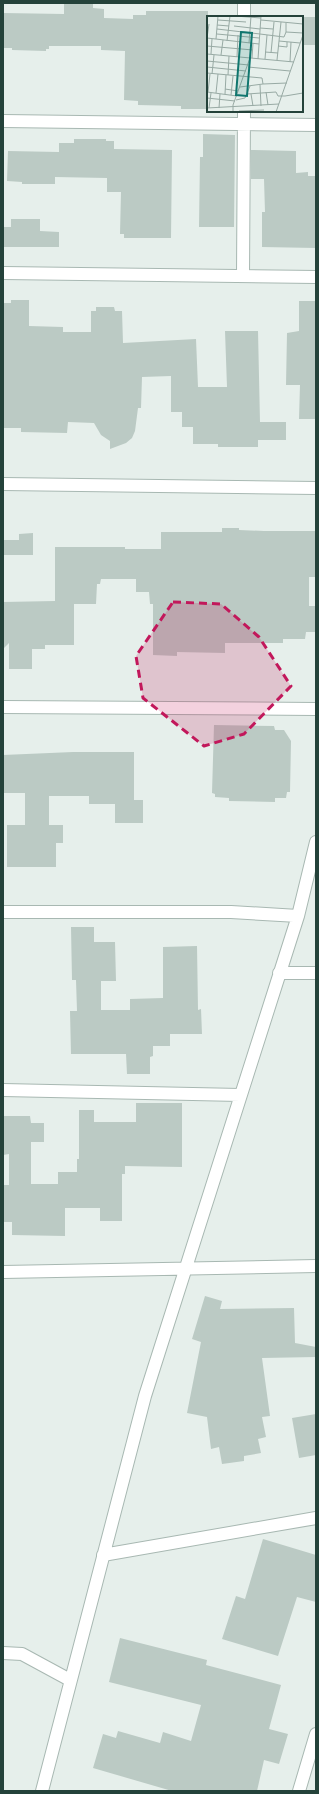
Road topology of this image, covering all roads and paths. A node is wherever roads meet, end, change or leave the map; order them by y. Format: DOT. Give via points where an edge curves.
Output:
graph roads {
  1 [pos="244,3"];
  2 [pos="244,16"];
  3 [pos="244,112"];
  4 [pos="3,121"];
  5 [pos="244,124"];
  6 [pos="316,125"];
  7 [pos="3,273"];
  8 [pos="243,276"];
  9 [pos="316,277"];
  10 [pos="3,484"];
  11 [pos="316,488"];
  12 [pos="3,707"];
  13 [pos="316,709"];
  14 [pos="316,842"];
  15 [pos="3,912"];
  16 [pos="298,916"];
  17 [pos="279,973"];
  18 [pos="316,973"];
  19 [pos="3,1090"];
  20 [pos="240,1095"];
  21 [pos="316,1266"];
  22 [pos="186,1268"];
  23 [pos="3,1272"];
  24 [pos="316,1518"];
  25 [pos="103,1555"];
  26 [pos="3,1653"];
  27 [pos="70,1680"];
  28 [pos="316,1735"];
  29 [pos="42,1791"];
  30 [pos="299,1791"];
  1 -- 2 [label="street"];
  3 -- 5 [label="street"];
  4 -- 5 [label="street"];
  5 -- 6 [label="street"];
  5 -- 8 [label="street"];
  7 -- 8 [label="street"];
  8 -- 9 [label="street"];
  10 -- 11 [label="street"];
  12 -- 13 [label="street"];
  14 -- 16 [label="street"];
  15 -- 16 [label="street" via="231,912"];
  16 -- 17 [label="street"];
  17 -- 18 [label="street"];
  17 -- 20 [label="street"];
  19 -- 20 [label="street"];
  20 -- 22 [label="street"];
  21 -- 22 [label="street"];
  22 -- 23 [label="street"];
  22 -- 25 [label="street" via="145,1396"];
  24 -- 25 [label="street"];
  25 -- 27 [label="street"];
  26 -- 27 [label="street" via="22,1654"];
  27 -- 29 [label="street"];
  28 -- 30 [label="street"];
}
